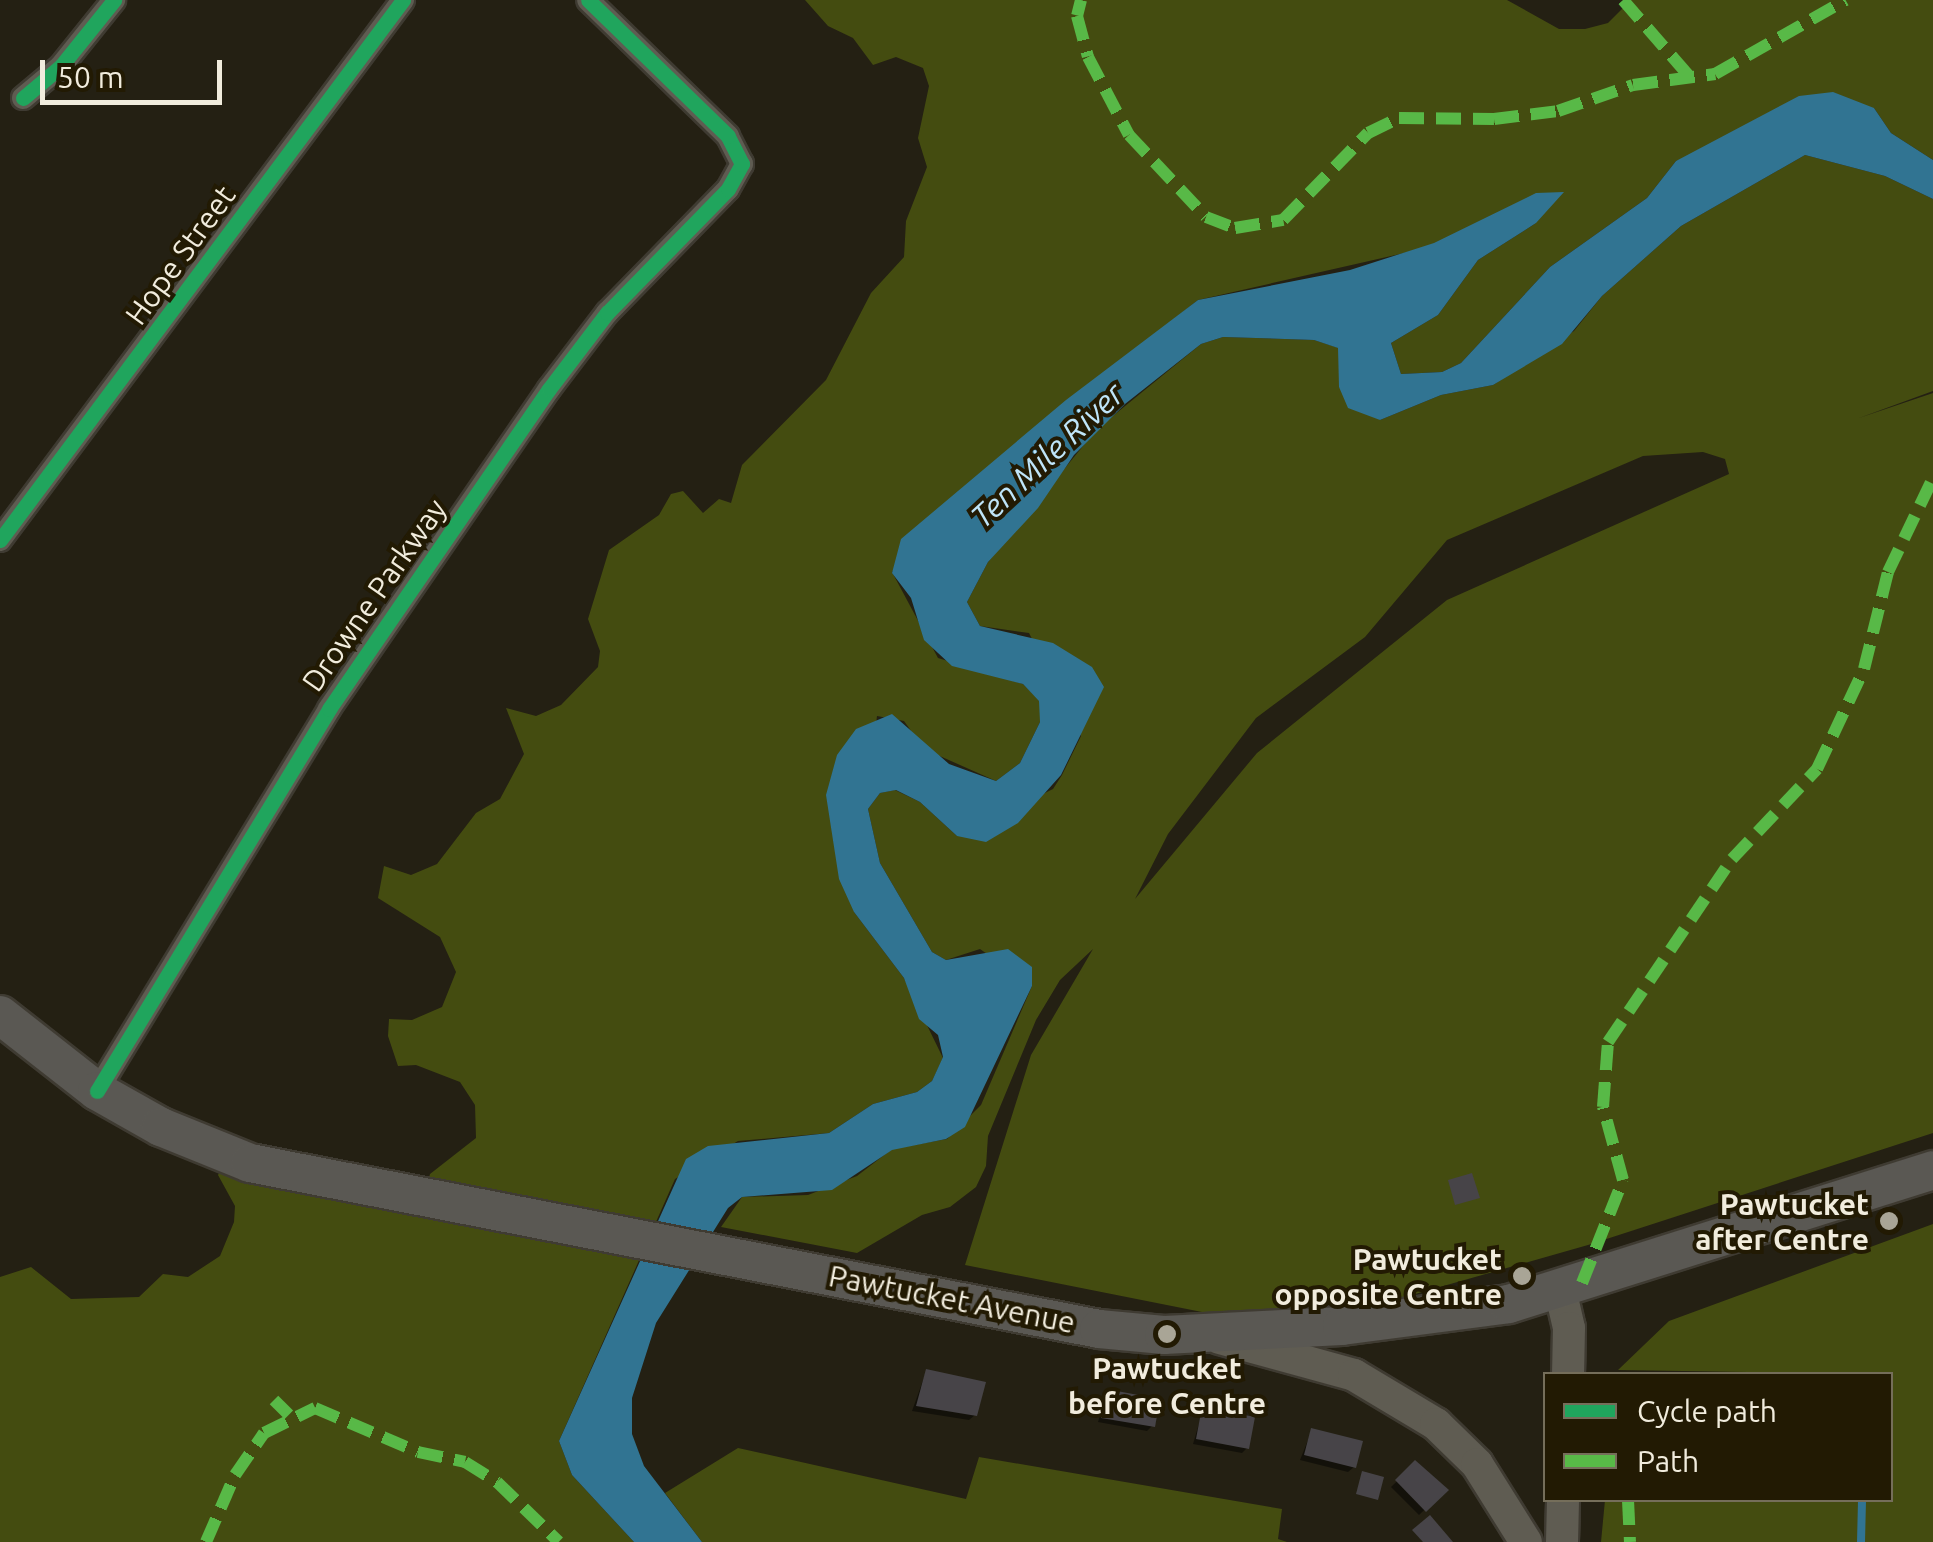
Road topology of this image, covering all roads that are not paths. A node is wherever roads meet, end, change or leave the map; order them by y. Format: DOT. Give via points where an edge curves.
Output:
graph roads {
  1 [pos="114,0"];
  2 [pos="403,0"];
  3 [pos="588,0"];
  4 [pos="23,98"];
  5 [pos="0,540"];
  6 [pos="0,1015"];
  7 [pos="96,1091"];
  8 [pos="1933,1170"];
  9 [pos="1560,1289"];
  10 [pos="1216,1337"];
  11 [pos="1568,1372"];
  12 [pos="1563,1502"];
  13 [pos="1526,1542"];
  14 [pos="1562,1542"];
  1 -- 4 [label="street" via="61,66"];
  2 -- 5 [label="street, Hope Street"];
  3 -- 7 [label="street, Drowne Parkway" via="728,136 742,164 728,189 608,313 549,389 328,709"];
  6 -- 7 [label="main road, Pawtucket Avenue"];
  7 -- 10 [label="main road, Pawtucket Avenue" via="161,1127 250,1163 1098,1328"];
  8 -- 9 [label="main road, Pawtucket Avenue"];
  9 -- 10 [label="main road, Pawtucket Avenue" via="1460,1314"];
  9 -- 11 [label="main road" via="1569,1328"];
  10 -- 13 [label="main road" via="1354,1375 1438,1425 1477,1464"];
  12 -- 14 [label="main road"];
}
